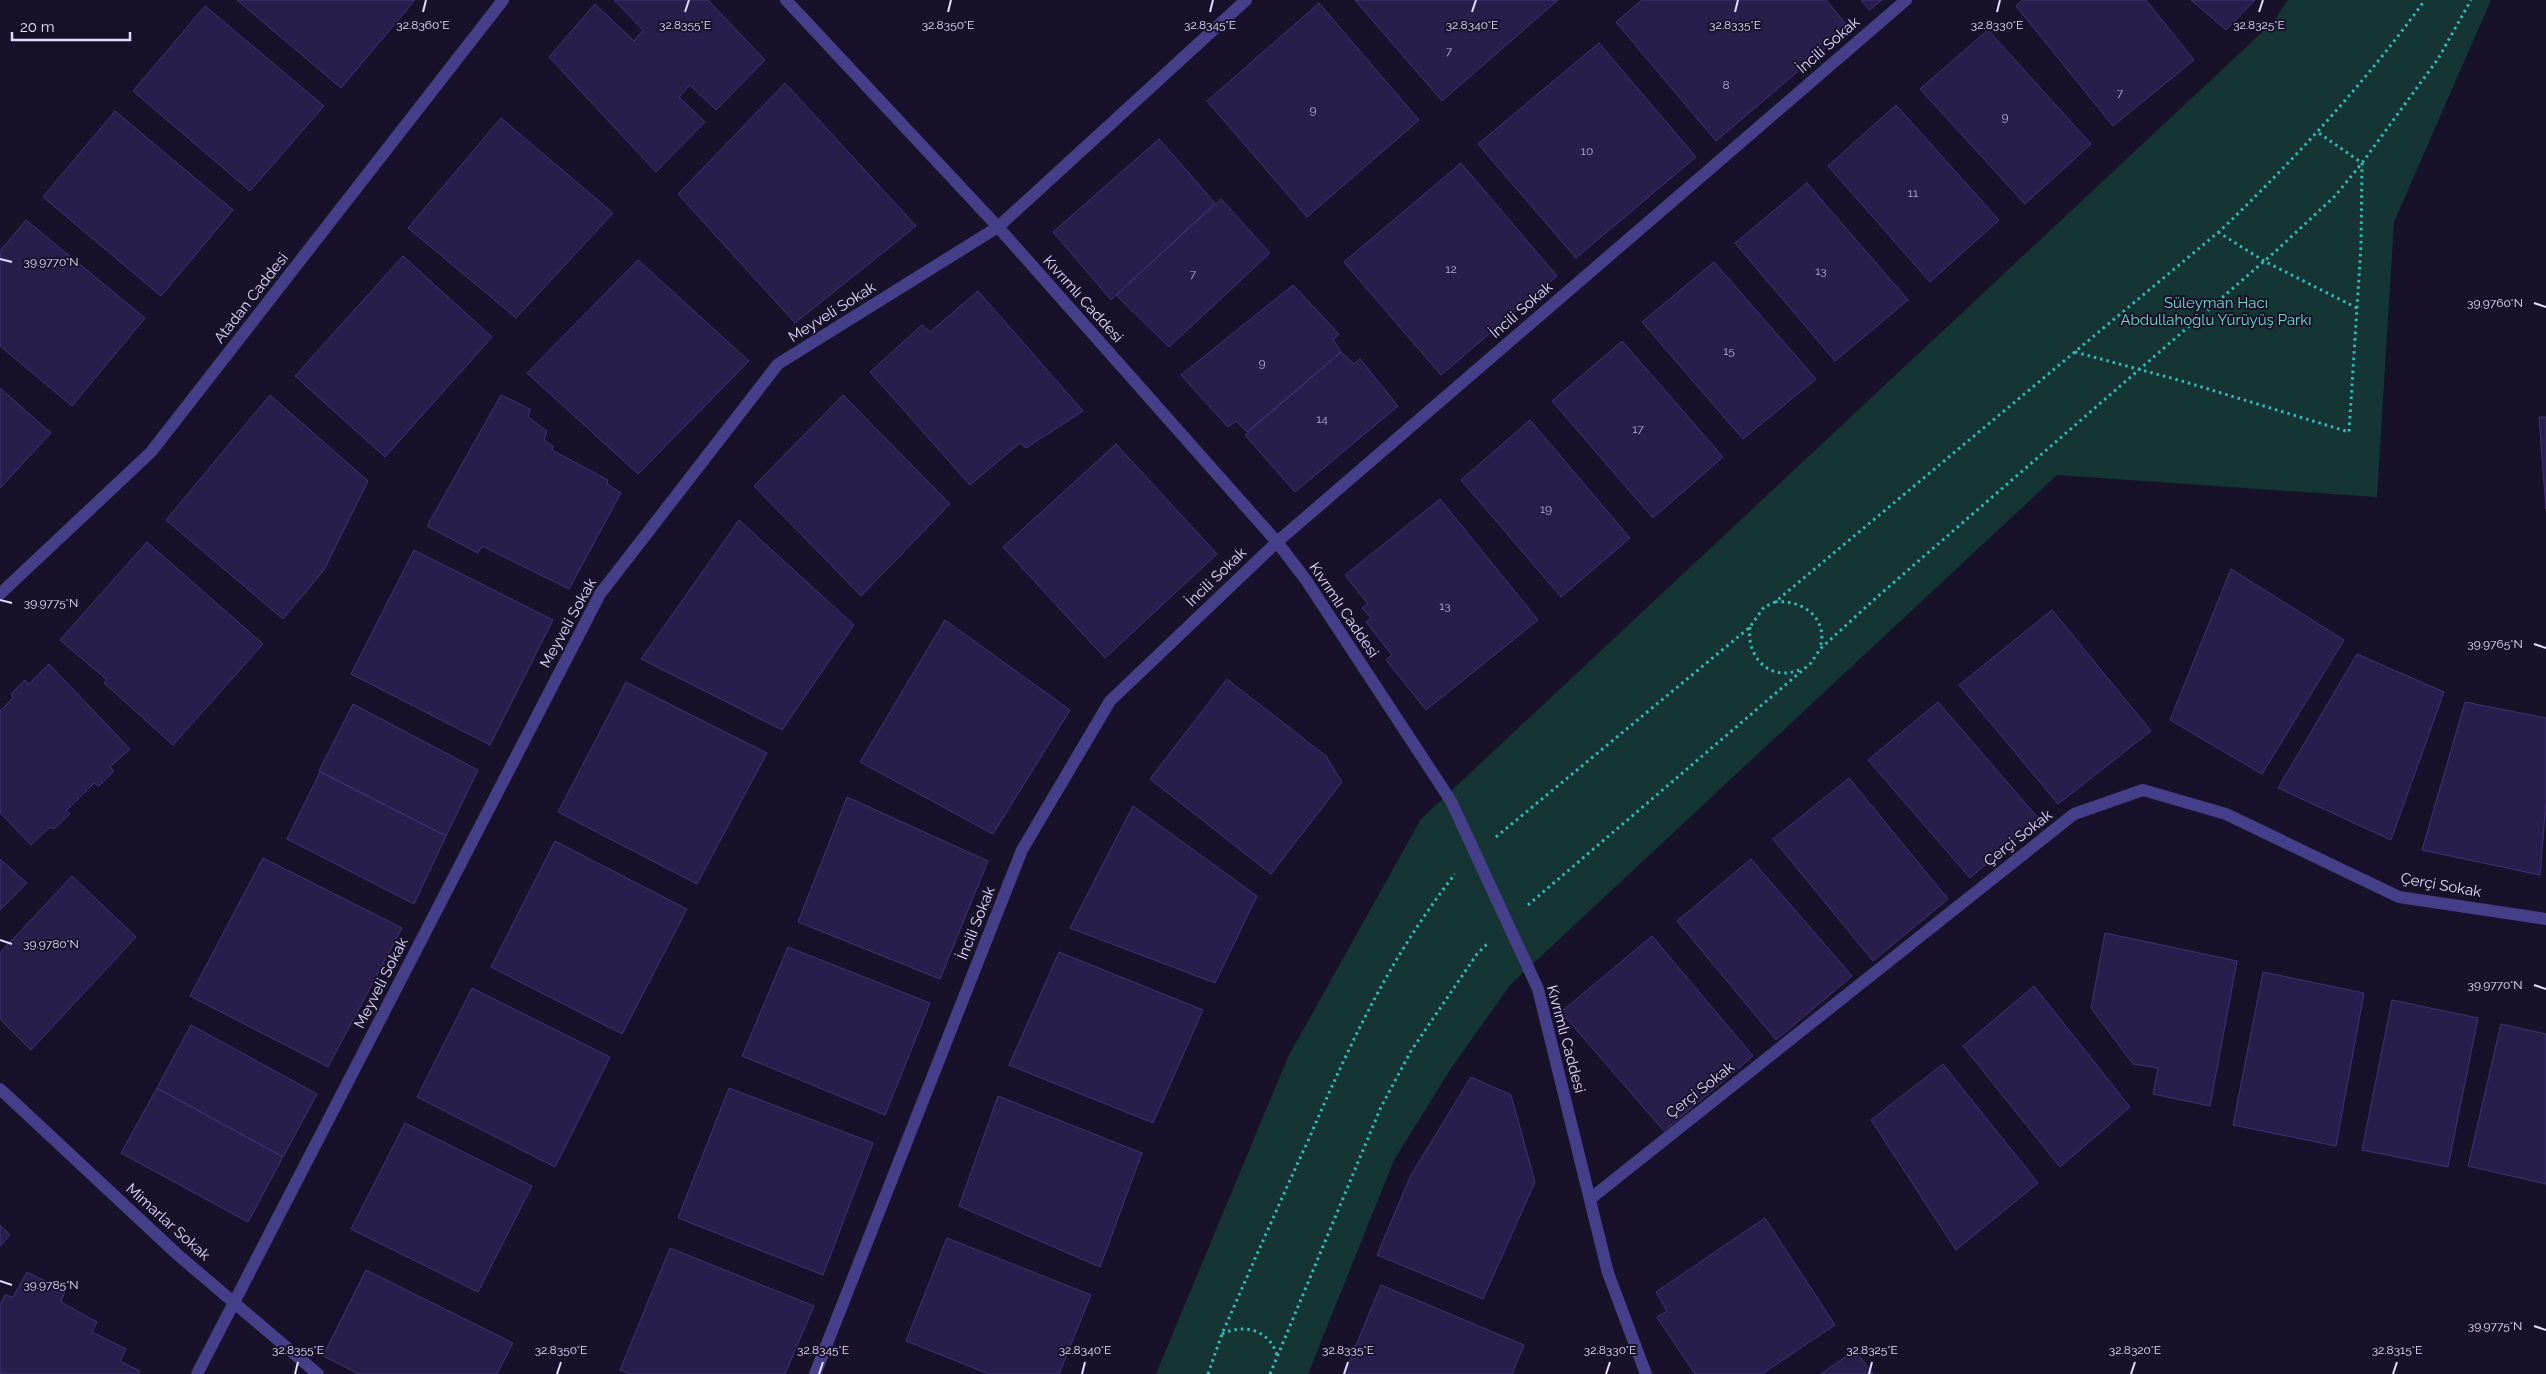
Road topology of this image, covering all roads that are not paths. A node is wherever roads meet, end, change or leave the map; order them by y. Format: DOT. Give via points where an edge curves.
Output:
graph roads {
  1 [pos="503,0"];
  2 [pos="786,0"];
  3 [pos="1246,0"];
  4 [pos="1906,0"];
  5 [pos="998,228"];
  6 [pos="1278,542"];
  7 [pos="0,594"];
  8 [pos="2546,919"];
  9 [pos="0,1089"];
  10 [pos="1590,1198"];
  11 [pos="234,1302"];
  12 [pos="197,1374"];
  13 [pos="318,1374"];
  14 [pos="815,1374"];
  15 [pos="1646,1374"];
  1 -- 7 [label="street, Atadan Caddesi" via="152,452"];
  2 -- 5 [label="street, Kıvrımlı Caddesi"];
  3 -- 5 [label="street, Meyveli Sokak"];
  4 -- 6 [label="street, İncili Sokak"];
  5 -- 6 [label="street, Kıvrımlı Caddesi"];
  5 -- 11 [label="street, Meyveli Sokak" via="778,364 600,594"];
  6 -- 10 [label="street, Kıvrımlı Caddesi" via="1451,801 1538,988"];
  6 -- 14 [label="street, İncili Sokak" via="1110,701 1022,850"];
  8 -- 10 [label="street, Çerçi Sokak" via="2399,897 2226,814 2143,790 2074,814"];
  9 -- 11 [label="street, Mimarlar Sokak" via="178,1255"];
  10 -- 15 [label="street, Kıvrımlı Caddesi" via="1608,1273"];
  11 -- 12 [label="street, Meyveli Sokak"];
  11 -- 13 [label="street, Mimarlar Sokak"];
}
